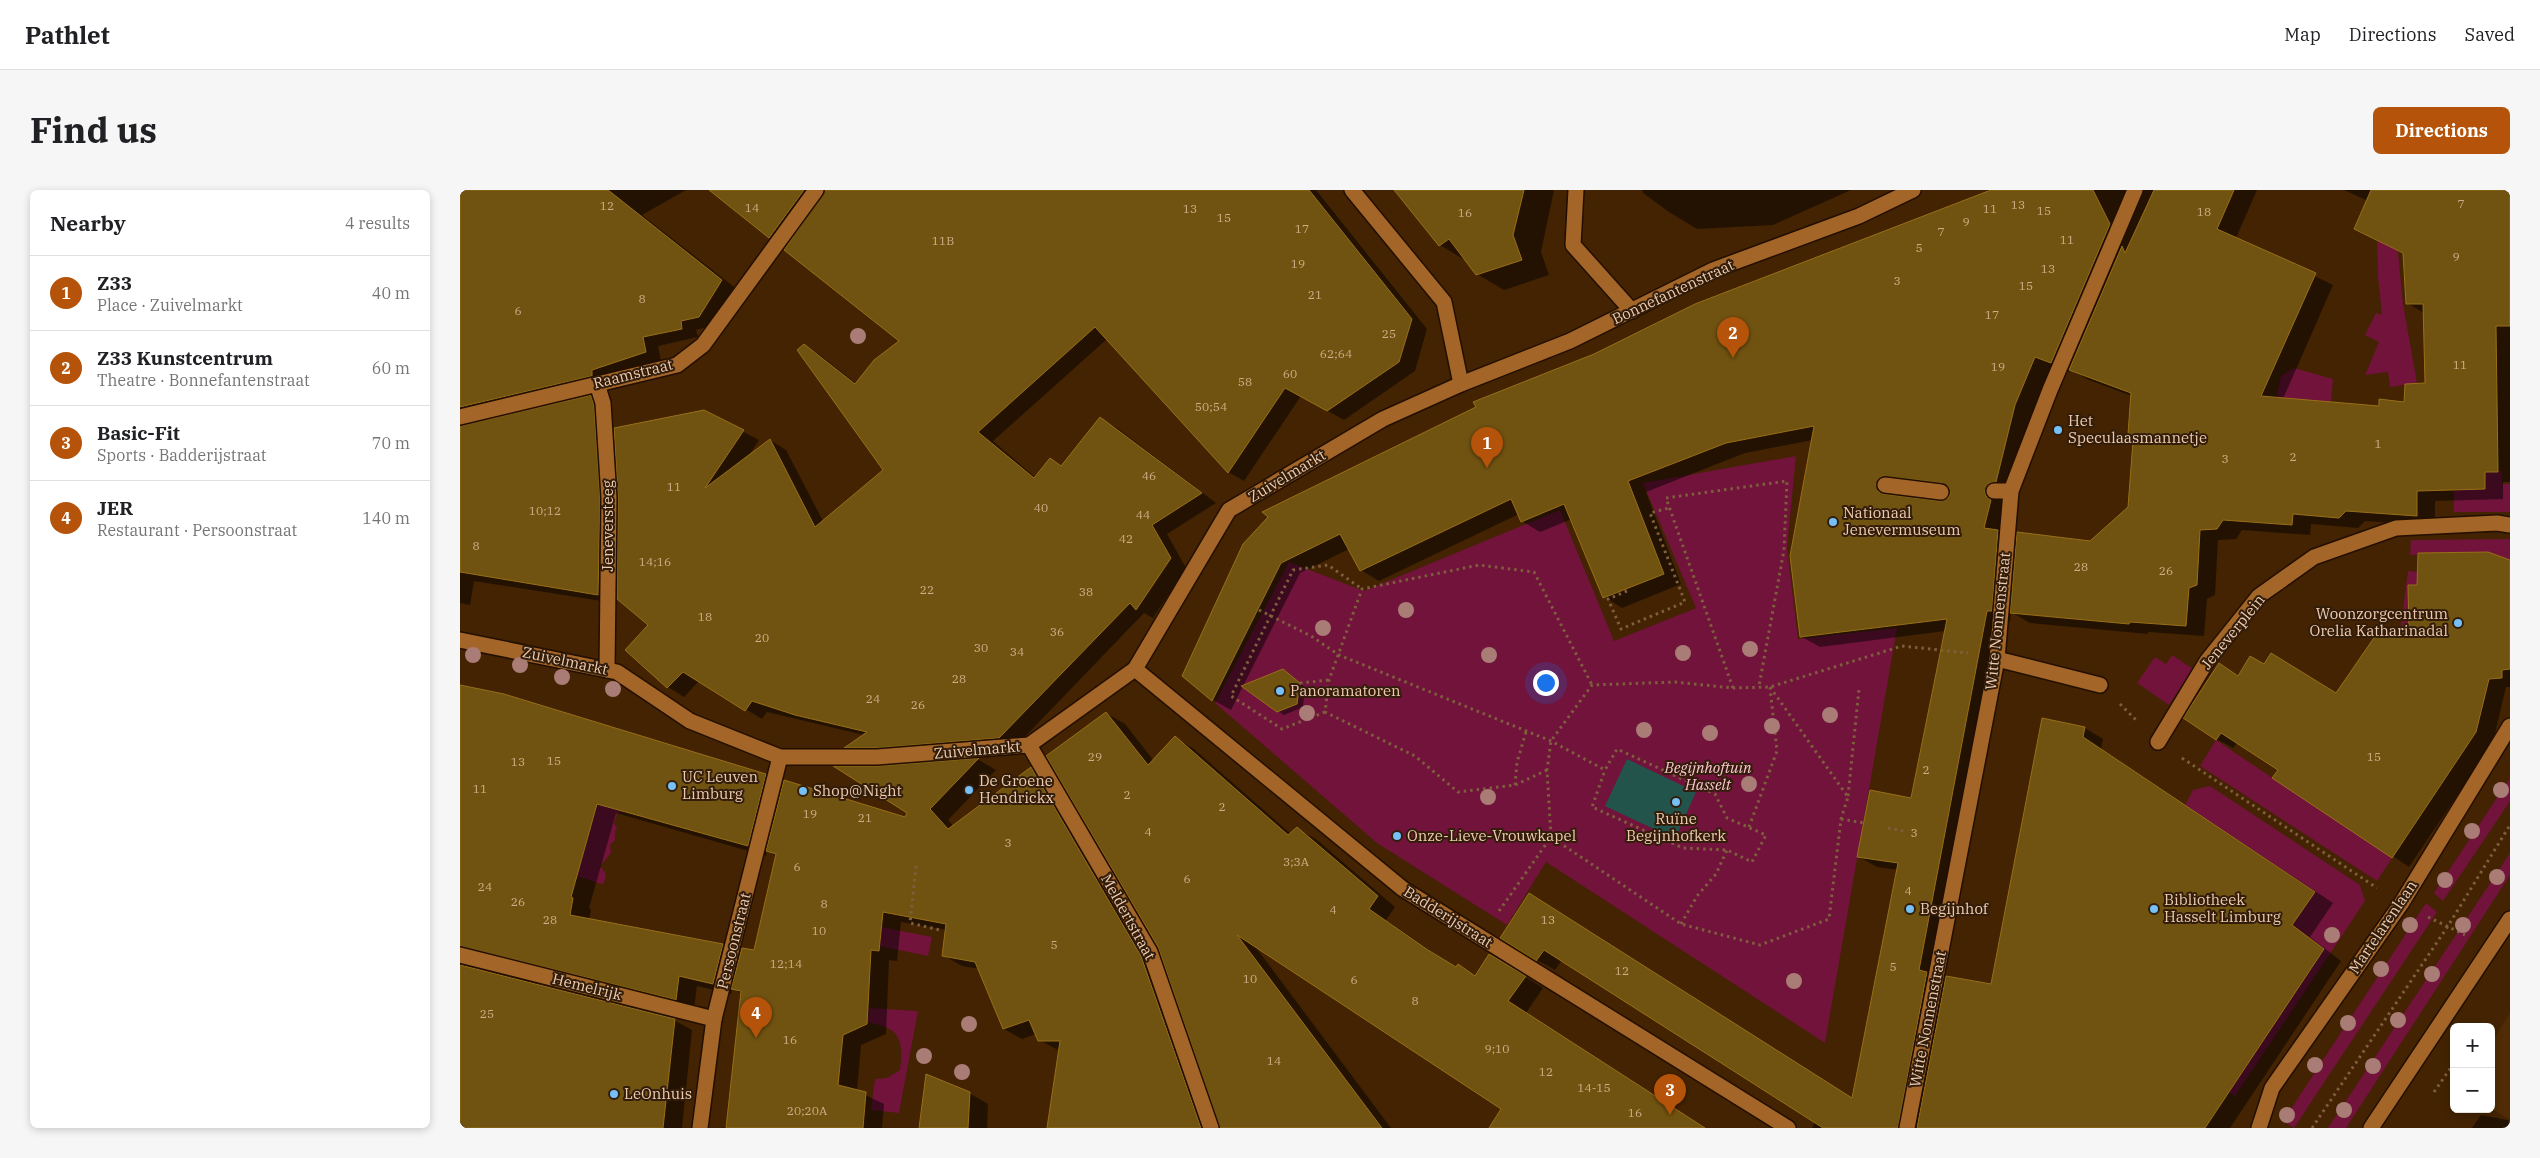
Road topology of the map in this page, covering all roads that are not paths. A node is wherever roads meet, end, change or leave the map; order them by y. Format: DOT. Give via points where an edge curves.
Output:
graph roads {
  1 [pos="816,190"];
  2 [pos="1352,190"];
  3 [pos="1576,190"];
  4 [pos="1913,190"];
  5 [pos="2135,190"];
  6 [pos="1632,311"];
  7 [pos="597,384"];
  8 [pos="1461,384"];
  9 [pos="460,417"];
  10 [pos="1885,485"];
  11 [pos="1994,491"];
  12 [pos="2011,491"];
  13 [pos="1941,492"];
  14 [pos="2510,525"];
  15 [pos="460,640"];
  16 [pos="1997,659"];
  17 [pos="1135,669"];
  18 [pos="607,670"];
  19 [pos="2100,685"];
  20 [pos="2510,726"];
  21 [pos="2158,742"];
  22 [pos="1029,745"];
  23 [pos="780,757"];
  24 [pos="2510,919"];
  25 [pos="460,955"];
  26 [pos="714,1019"];
  27 [pos="700,1128"];
  28 [pos="1210,1128"];
  29 [pos="1788,1128"];
  30 [pos="1907,1128"];
  31 [pos="2259,1128"];
  32 [pos="2371,1128"];
  1 -- 7 [label="street, Raamstraat" via="703,345 677,365"];
  2 -- 8 [label="street" via="1444,302"];
  3 -- 6 [label="street" via="1573,245"];
  4 -- 6 [label="street, Bonnefantenstraat" via="1859,216 1713,270"];
  5 -- 12 [label="street, Witte Nonnenstraat"];
  6 -- 8 [label="street, Bonnefantenstraat" via="1570,341"];
  7 -- 9 [label="street, Raamstraat"];
  7 -- 18 [label="street, Jeneversteeg" via="603,404 609,498"];
  8 -- 17 [label="street, Zuivelmarkt" via="1382,419 1229,510"];
  10 -- 13 [label="street"];
  11 -- 12 [label="street"];
  12 -- 16 [label="street, Witte Nonnenstraat"];
  14 -- 21 [label="street, Jeneverplein" via="2396,528 2314,557 2259,596 2207,662"];
  15 -- 18 [label="street, Zuivelmarkt"];
  16 -- 19 [label="street"];
  16 -- 30 [label="street, Witte Nonnenstraat"];
  17 -- 22 [label="street, Zuivelmarkt"];
  17 -- 29 [label="street, Badderijstraat" via="1403,889"];
  18 -- 23 [label="street, Zuivelmarkt" via="617,672 690,721"];
  20 -- 31 [label="street, Martelarenlaan" via="2401,904 2272,1088"];
  22 -- 23 [label="street, Zuivelmarkt" via="877,757"];
  22 -- 28 [label="street, Meldertstraat" via="1150,952"];
  23 -- 26 [label="street, Persoonstraat"];
  24 -- 32 [label="street"];
  25 -- 26 [label="street, Hemelrijk"];
  26 -- 27 [label="street, Persoonstraat"];
}
